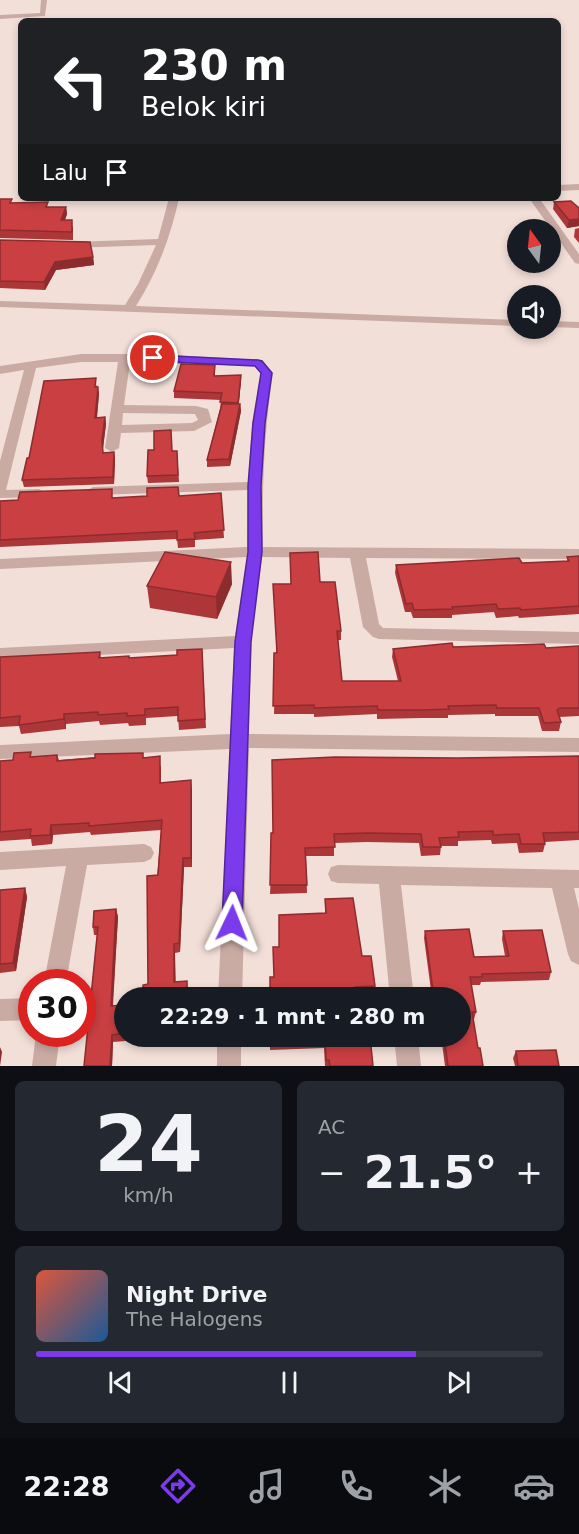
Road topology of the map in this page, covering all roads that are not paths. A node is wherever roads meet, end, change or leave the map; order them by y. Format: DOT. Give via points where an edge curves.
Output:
graph roads {
  1 [pos="44,0"];
  2 [pos="0,17"];
  3 [pos="579,187"];
  4 [pos="561,188"];
  5 [pos="173,201"];
  6 [pos="537,201"];
  7 [pos="162,242"];
  8 [pos="58,245"];
  9 [pos="579,261"];
  10 [pos="0,304"];
  11 [pos="131,305"];
  12 [pos="507,322"];
  13 [pos="561,324"];
  14 [pos="579,325"];
  15 [pos="124,358"];
  16 [pos="31,366"];
  17 [pos="0,370"];
  18 [pos="117,409"];
  19 [pos="115,429"];
  20 [pos="112,448"];
  21 [pos="255,486"];
  22 [pos="0,488"];
  23 [pos="74,492"];
  24 [pos="52,493"];
  25 [pos="0,494"];
  26 [pos="255,552"];
  27 [pos="357,552"];
  28 [pos="579,554"];
  29 [pos="0,564"];
  30 [pos="579,638"];
  31 [pos="243,642"];
  32 [pos="0,654"];
  33 [pos="240,741"];
  34 [pos="579,745"];
  35 [pos="0,752"];
  36 [pos="144,853"];
  37 [pos="78,857"];
  38 [pos="0,861"];
  39 [pos="338,874"];
  40 [pos="389,875"];
  41 [pos="570,879"];
  42 [pos="579,954"];
  43 [pos="57,969"];
  44 [pos="230,987"];
  45 [pos="401,987"];
  46 [pos="18,1009"];
  47 [pos="0,1010"];
  48 [pos="46,1047"];
  49 [pos="229,1047"];
  50 [pos="407,1047"];
  51 [pos="44,1066"];
  52 [pos="229,1066"];
  53 [pos="409,1066"];
  1 -- 2 [label="street" via="43,15"];
  3 -- 4 [label="street"];
  5 -- 7 [label="street"];
  6 -- 9 [label="street" via="565,233"];
  7 -- 8 [label="street"];
  7 -- 11 [label="street"];
  10 -- 11 [label="street"];
  11 -- 12 [label="street"];
  13 -- 14 [label="street"];
  15 -- 16 [label="street" via="81,358"];
  15 -- 18 [label="street"];
  15 -- 21 [label="street" via="262,365 267,373"];
  16 -- 17 [label="street"];
  16 -- 22 [label="street"];
  18 -- 19 [label="street"];
  18 -- 19 [label="street" via="196,410 203,412 205,422 194,427"];
  19 -- 20 [label="street"];
  21 -- 23 [label="street"];
  21 -- 26 [label="street"];
  24 -- 25 [label="street"];
  26 -- 27 [label="street"];
  26 -- 29 [label="street"];
  26 -- 31 [label="street"];
  27 -- 28 [label="street"];
  27 -- 30 [label="street" via="371,627 379,633"];
  31 -- 32 [label="street"];
  31 -- 33 [label="street"];
  33 -- 34 [label="street"];
  33 -- 35 [label="street"];
  33 -- 44 [label="street"];
  36 -- 37 [label="street"];
  37 -- 38 [label="street"];
  37 -- 43 [label="street"];
  39 -- 40 [label="street"];
  40 -- 41 [label="street"];
  40 -- 45 [label="street"];
  41 -- 42 [label="street"];
  46 -- 47 [label="street"];
  48 -- 51 [label="street"];
  49 -- 52 [label="street"];
  50 -- 53 [label="street"];
}
